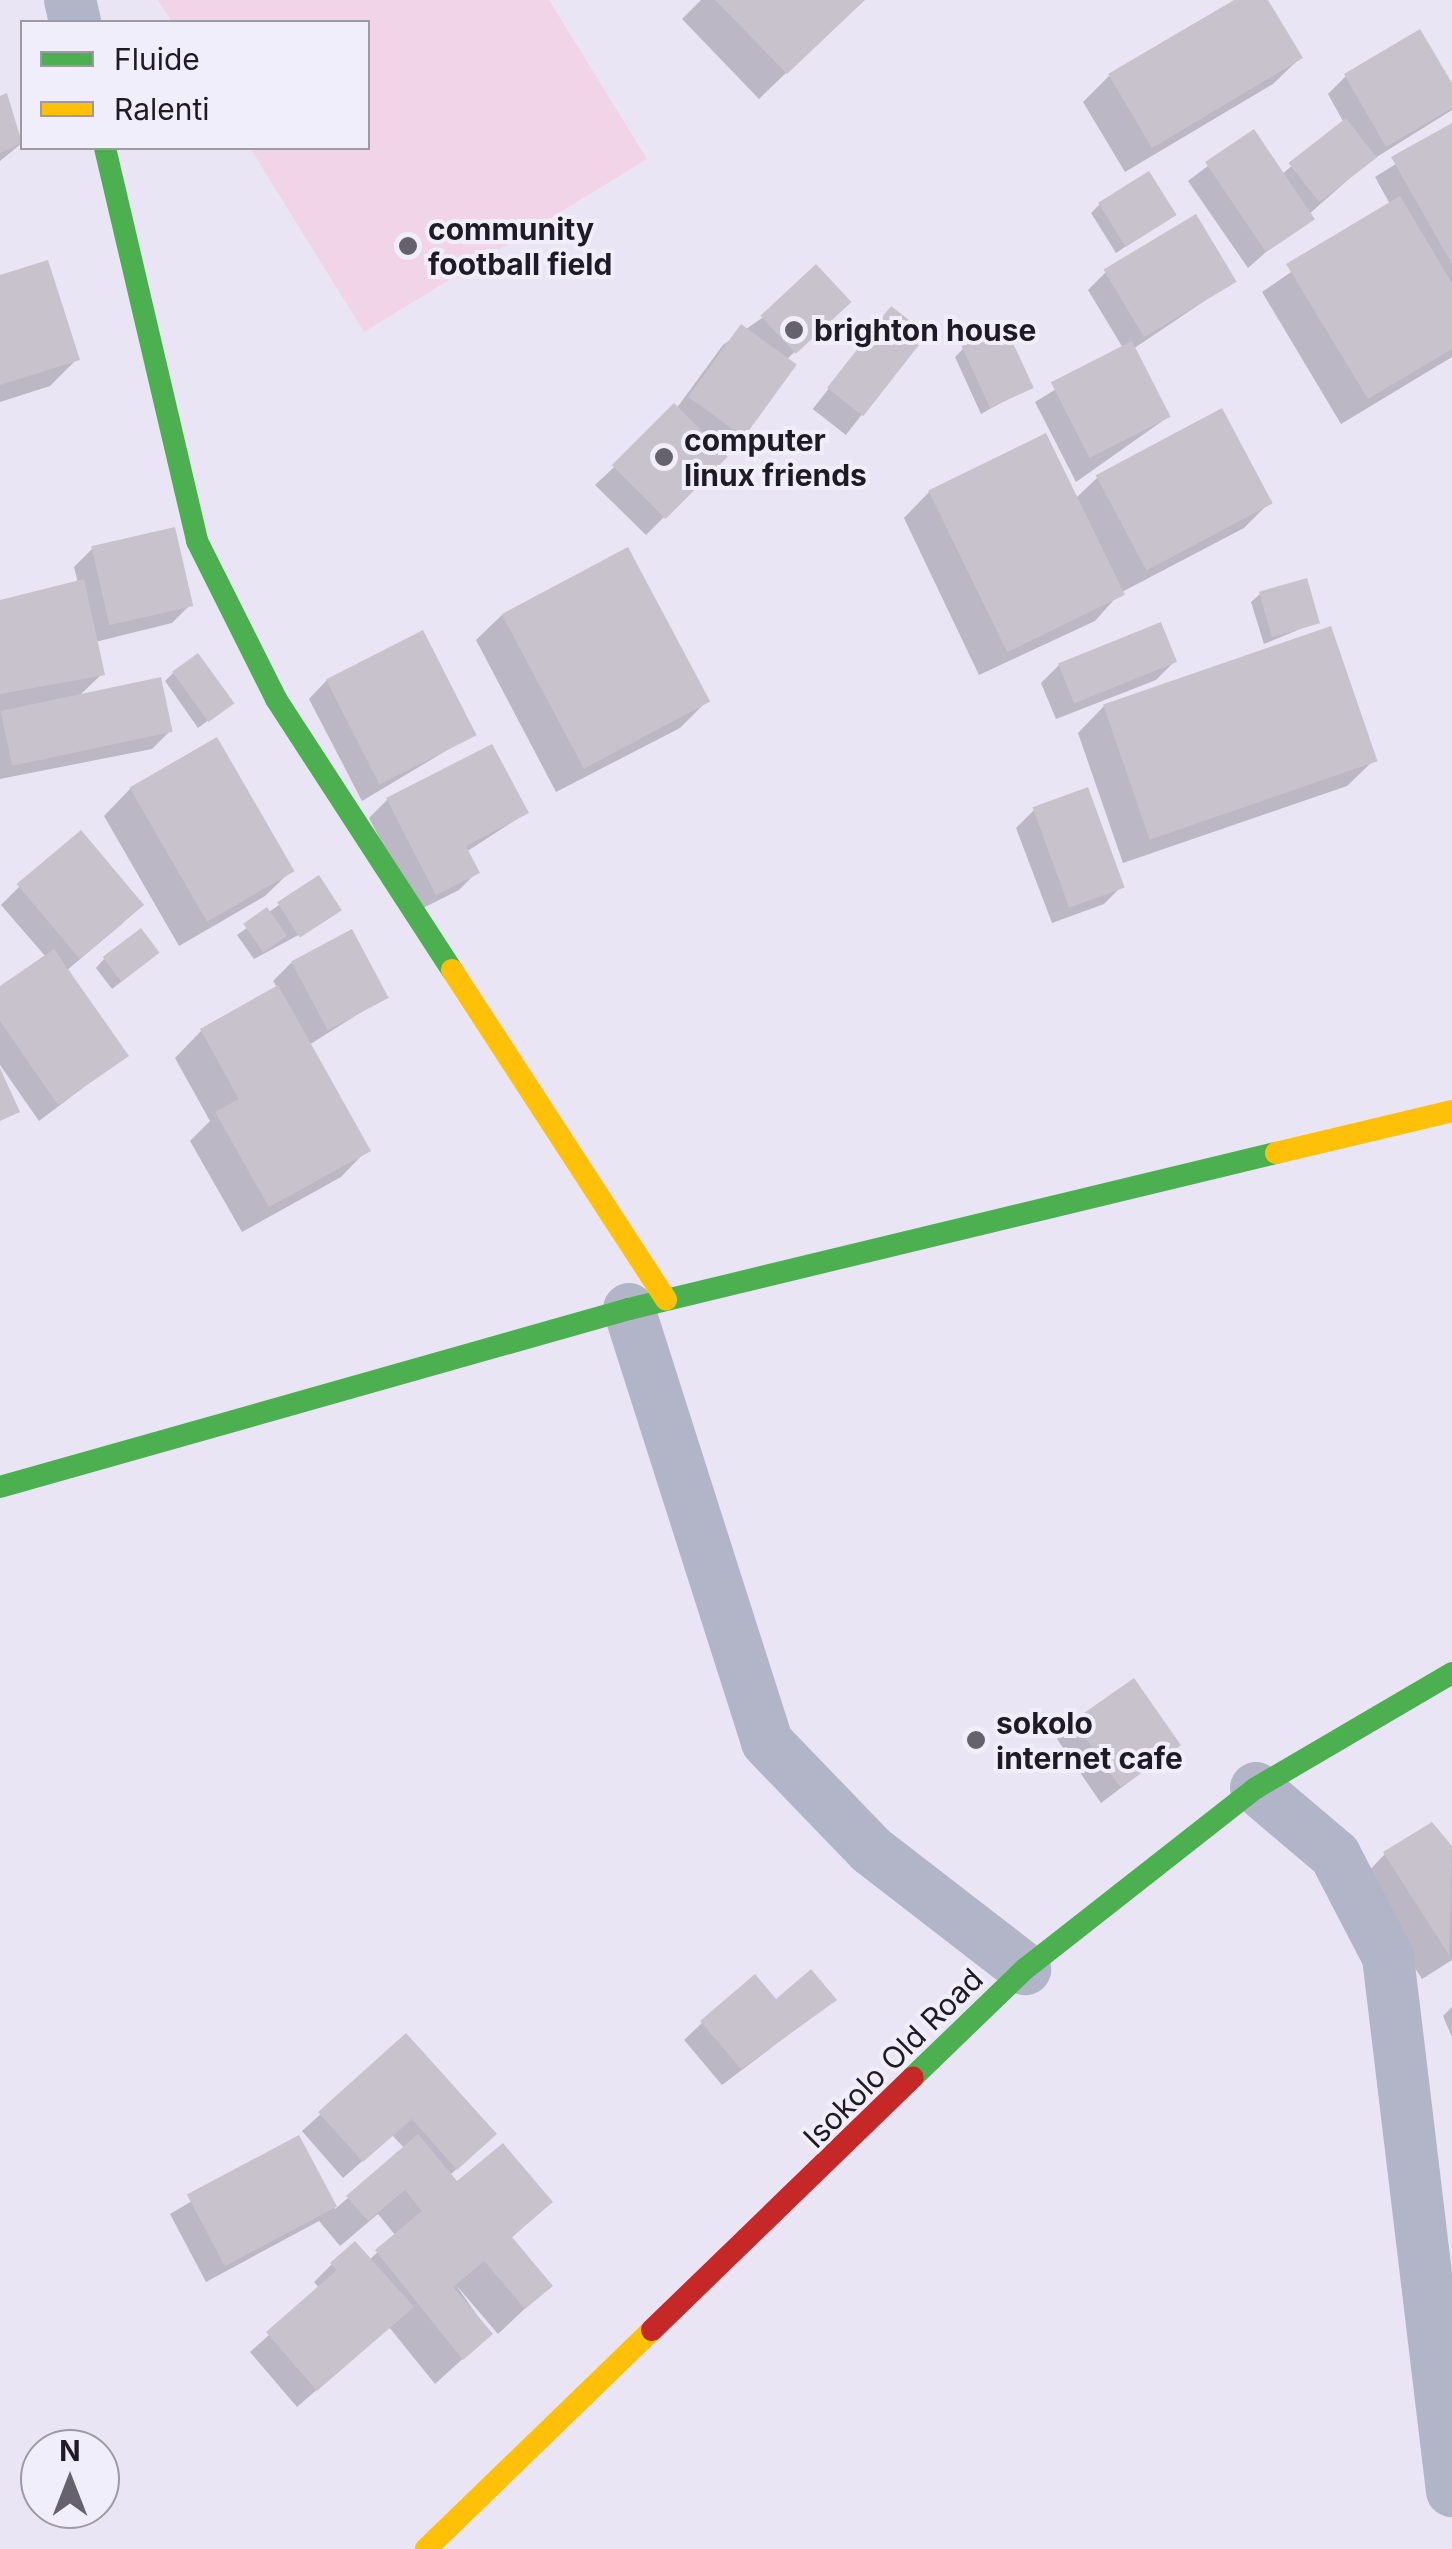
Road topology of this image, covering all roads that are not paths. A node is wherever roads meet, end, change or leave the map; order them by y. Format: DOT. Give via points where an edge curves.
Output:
graph roads {
  1 [pos="105,150"];
  2 [pos="1452,1111"];
  3 [pos="648,1305"];
  4 [pos="0,1487"];
  5 [pos="1452,1673"];
  6 [pos="1256,1788"];
  7 [pos="1025,1969"];
  8 [pos="1452,2491"];
  9 [pos="426,2549"];
  1 -- 3 [label="main road" via="197,541 276,700"];
  2 -- 3 [label="main road"];
  3 -- 4 [label="main road"];
  3 -- 7 [label="street" via="767,1742 871,1850"];
  5 -- 6 [label="main road, Isokolo Old Road"];
  6 -- 7 [label="main road, Isokolo Old Road"];
  6 -- 8 [label="street" via="1336,1855 1388,1957"];
  7 -- 9 [label="main road, Isokolo Old Road"];
}
